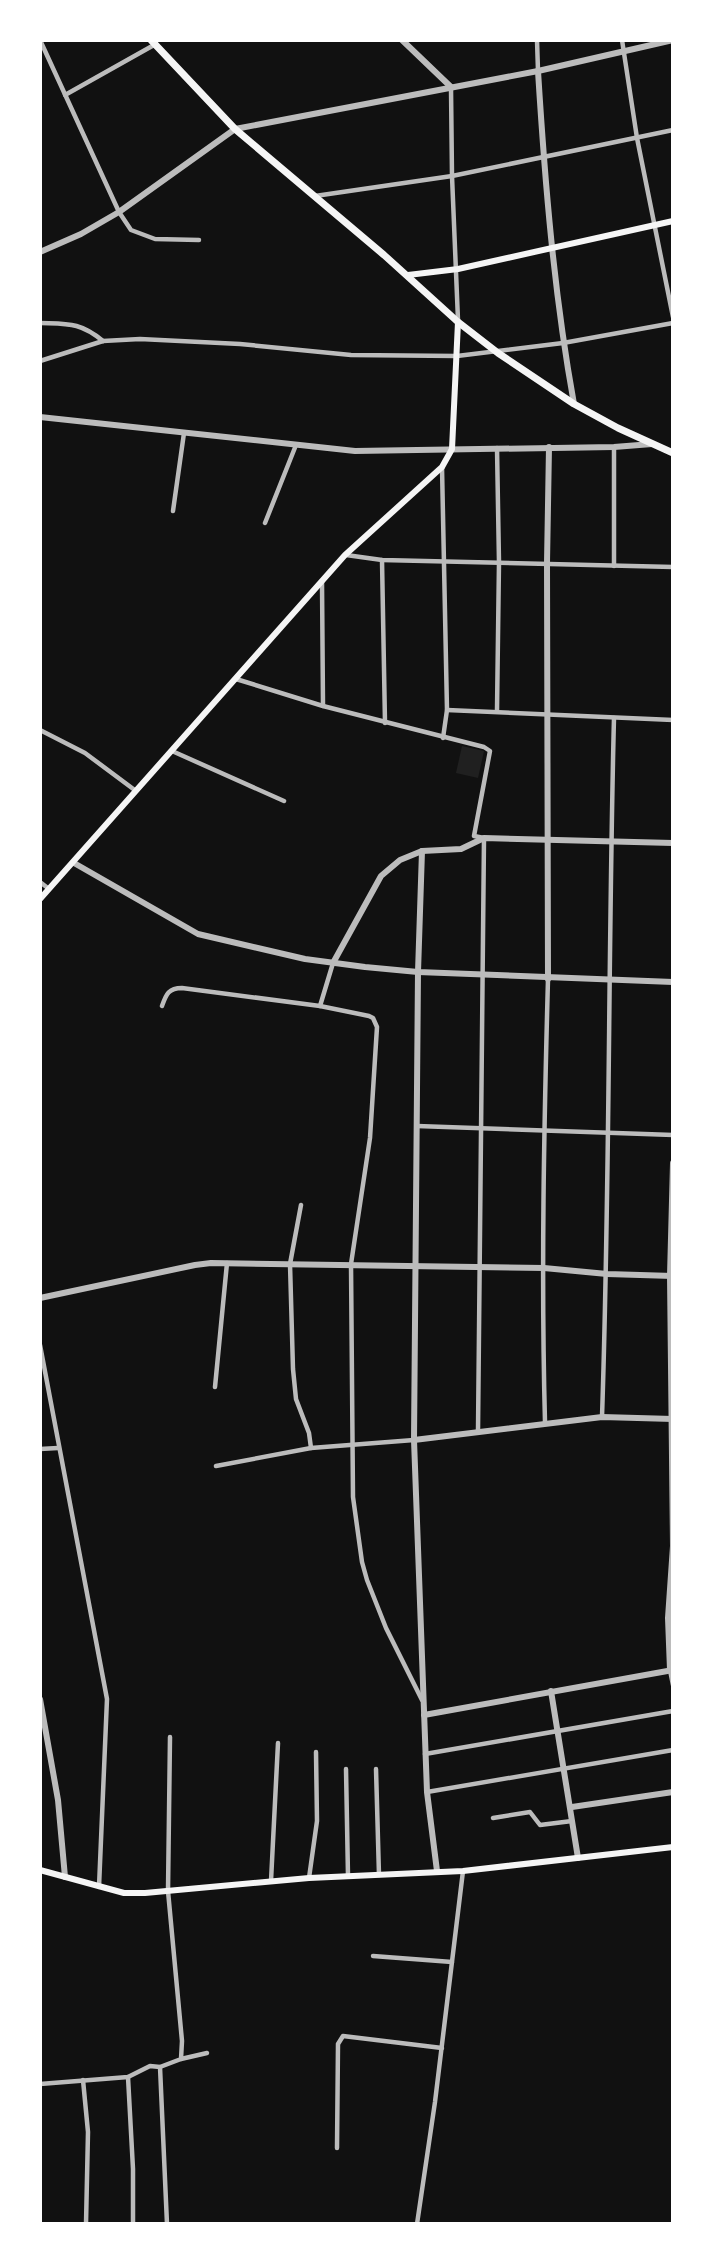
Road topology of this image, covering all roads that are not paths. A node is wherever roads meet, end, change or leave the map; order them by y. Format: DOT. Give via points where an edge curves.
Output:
graph roads {
  1 [pos="40,40"];
  2 [pos="402,40"];
  3 [pos="537,40"];
  4 [pos="622,40"];
  5 [pos="673,40"];
  6 [pos="152,43"];
  7 [pos="624,51"];
  8 [pos="538,71"];
  9 [pos="451,87"];
  10 [pos="65,95"];
  11 [pos="235,129"];
  12 [pos="673,130"];
  13 [pos="637,138"];
  14 [pos="544,158"];
  15 [pos="452,176"];
  16 [pos="314,197"];
  17 [pos="119,212"];
  18 [pos="673,221"];
  19 [pos="654,225"];
  20 [pos="199,240"];
  21 [pos="551,248"];
  22 [pos="40,252"];
  23 [pos="457,269"];
  24 [pos="408,275"];
  25 [pos="673,317"];
  26 [pos="458,322"];
  27 [pos="40,323"];
  28 [pos="673,323"];
  29 [pos="103,341"];
  30 [pos="563,343"];
  31 [pos="498,353"];
  32 [pos="457,356"];
  33 [pos="40,361"];
  34 [pos="574,404"];
  35 [pos="40,417"];
  36 [pos="184,433"];
  37 [pos="652,444"];
  38 [pos="296,445"];
  39 [pos="496,447"];
  40 [pos="549,447"];
  41 [pos="614,447"];
  42 [pos="452,449"];
  43 [pos="673,453"];
  44 [pos="442,467"];
  45 [pos="173,511"];
  46 [pos="265,523"];
  47 [pos="345,555"];
  48 [pos="382,560"];
  49 [pos="444,561"];
  50 [pos="499,562"];
  51 [pos="547,563"];
  52 [pos="614,566"];
  53 [pos="673,567"];
  54 [pos="322,582"];
  55 [pos="236,679"];
  56 [pos="323,706"];
  57 [pos="447,710"];
  58 [pos="497,710"];
  59 [pos="547,713"];
  60 [pos="614,718"];
  61 [pos="673,720"];
  62 [pos="385,723"];
  63 [pos="40,730"];
  64 [pos="443,737"];
  65 [pos="171,751"];
  66 [pos="136,791"];
  67 [pos="284,801"];
  68 [pos="484,838"];
  69 [pos="548,839"];
  70 [pos="610,842"];
  71 [pos="673,843"];
  72 [pos="422,851"];
  73 [pos="74,863"];
  74 [pos="40,882"];
  75 [pos="49,889"];
  76 [pos="40,900"];
  77 [pos="333,963"];
  78 [pos="418,972"];
  79 [pos="483,975"];
  80 [pos="548,979"];
  81 [pos="609,981"];
  82 [pos="673,982"];
  83 [pos="162,1006"];
  84 [pos="320,1006"];
  85 [pos="416,1126"];
  86 [pos="479,1129"];
  87 [pos="544,1131"];
  88 [pos="608,1133"];
  89 [pos="673,1135"];
  90 [pos="673,1163"];
  91 [pos="300,1205"];
  92 [pos="227,1263"];
  93 [pos="290,1264"];
  94 [pos="351,1264"];
  95 [pos="414,1267"];
  96 [pos="480,1268"];
  97 [pos="544,1268"];
  98 [pos="607,1274"];
  99 [pos="671,1276"];
  100 [pos="40,1298"];
  101 [pos="40,1345"];
  102 [pos="215,1387"];
  103 [pos="602,1417"];
  104 [pos="671,1419"];
  105 [pos="545,1422"];
  106 [pos="478,1431"];
  107 [pos="414,1440"];
  108 [pos="351,1446"];
  109 [pos="58,1448"];
  110 [pos="311,1448"];
  111 [pos="40,1449"];
  112 [pos="216,1466"];
  113 [pos="671,1670"];
  114 [pos="673,1685"];
  115 [pos="551,1691"];
  116 [pos="40,1699"];
  117 [pos="424,1703"];
  118 [pos="673,1711"];
  119 [pos="424,1715"];
  120 [pos="558,1732"];
  121 [pos="170,1737"];
  122 [pos="278,1744"];
  123 [pos="673,1750"];
  124 [pos="316,1752"];
  125 [pos="425,1754"];
  126 [pos="346,1769"];
  127 [pos="376,1769"];
  128 [pos="564,1770"];
  129 [pos="427,1792"];
  130 [pos="673,1792"];
  131 [pos="572,1807"];
  132 [pos="492,1818"];
  133 [pos="572,1821"];
  134 [pos="673,1847"];
  135 [pos="578,1858"];
  136 [pos="40,1870"];
  137 [pos="437,1871"];
  138 [pos="463,1871"];
  139 [pos="379,1875"];
  140 [pos="65,1877"];
  141 [pos="348,1877"];
  142 [pos="309,1878"];
  143 [pos="271,1881"];
  144 [pos="99,1887"];
  145 [pos="167,1891"];
  146 [pos="373,1956"];
  147 [pos="452,1962"];
  148 [pos="442,2048"];
  149 [pos="207,2053"];
  150 [pos="181,2059"];
  151 [pos="160,2067"];
  152 [pos="128,2077"];
  153 [pos="83,2080"];
  154 [pos="40,2084"];
  155 [pos="337,2148"];
  156 [pos="86,2224"];
  157 [pos="133,2224"];
  158 [pos="167,2224"];
  159 [pos="416,2224"];
  1 -- 10 [label="street"];
  2 -- 9 [label="street"];
  3 -- 8 [label="street"];
  4 -- 7 [label="street"];
  5 -- 7 [label="street"];
  6 -- 10 [label="street"];
  6 -- 11 [label="main road"];
  7 -- 8 [label="street"];
  7 -- 13 [label="street"];
  8 -- 9 [label="street"];
  8 -- 14 [label="street"];
  9 -- 11 [label="street"];
  9 -- 15 [label="street"];
  10 -- 17 [label="street"];
  11 -- 16 [label="main road"];
  11 -- 17 [label="street"];
  12 -- 13 [label="street"];
  13 -- 14 [label="street"];
  13 -- 19 [label="street"];
  14 -- 15 [label="street"];
  14 -- 21 [label="street"];
  15 -- 16 [label="street"];
  15 -- 23 [label="street"];
  16 -- 24 [label="main road"];
  17 -- 20 [label="street" via="131,230 155,239"];
  17 -- 22 [label="street"];
  18 -- 19 [label="main road"];
  19 -- 21 [label="main road"];
  19 -- 25 [label="street"];
  21 -- 23 [label="main road"];
  21 -- 30 [label="street"];
  23 -- 24 [label="main road"];
  23 -- 26 [label="street"];
  24 -- 26 [label="main road"];
  26 -- 31 [label="main road"];
  26 -- 32 [label="main road"];
  27 -- 29 [label="street" via="88,328"];
  28 -- 30 [label="street"];
  29 -- 32 [label="street" via="140,339 351,355"];
  29 -- 33 [label="street"];
  30 -- 31 [label="street"];
  30 -- 34 [label="street"];
  31 -- 32 [label="street"];
  31 -- 34 [label="main road"];
  32 -- 42 [label="main road"];
  34 -- 37 [label="main road"];
  35 -- 36 [label="street"];
  36 -- 38 [label="street"];
  36 -- 45 [label="street"];
  37 -- 41 [label="street"];
  37 -- 43 [label="main road"];
  38 -- 42 [label="street"];
  38 -- 46 [label="street"];
  39 -- 40 [label="street"];
  39 -- 42 [label="street"];
  39 -- 50 [label="street"];
  40 -- 41 [label="street"];
  40 -- 51 [label="street"];
  41 -- 52 [label="street"];
  42 -- 44 [label="main road"];
  44 -- 47 [label="main road"];
  44 -- 49 [label="street"];
  47 -- 48 [label="street"];
  47 -- 54 [label="main road"];
  48 -- 49 [label="street"];
  48 -- 62 [label="street"];
  49 -- 50 [label="street"];
  49 -- 57 [label="street"];
  50 -- 51 [label="street"];
  50 -- 58 [label="street"];
  51 -- 52 [label="street"];
  51 -- 59 [label="street"];
  52 -- 53 [label="street"];
  54 -- 55 [label="main road"];
  54 -- 56 [label="street"];
  55 -- 56 [label="street"];
  55 -- 65 [label="main road"];
  56 -- 62 [label="street"];
  57 -- 58 [label="street"];
  57 -- 64 [label="street"];
  58 -- 59 [label="street"];
  59 -- 60 [label="street"];
  59 -- 69 [label="street"];
  60 -- 61 [label="street"];
  60 -- 70 [label="street"];
  62 -- 64 [label="street"];
  63 -- 66 [label="street" via="92,757"];
  64 -- 68 [label="street" via="490,751 474,835"];
  65 -- 66 [label="main road"];
  65 -- 67 [label="street"];
  66 -- 73 [label="main road"];
  68 -- 69 [label="street"];
  68 -- 72 [label="street" via="461,849"];
  68 -- 79 [label="street"];
  69 -- 70 [label="street"];
  69 -- 80 [label="street"];
  70 -- 71 [label="street"];
  70 -- 81 [label="street"];
  72 -- 77 [label="street" via="407,855 381,876"];
  72 -- 78 [label="street"];
  73 -- 75 [label="main road"];
  73 -- 77 [label="street" via="198,934"];
  74 -- 75 [label="street"];
  75 -- 76 [label="main road"];
  77 -- 78 [label="street"];
  77 -- 84 [label="street"];
  78 -- 79 [label="street"];
  78 -- 85 [label="street"];
  79 -- 80 [label="street"];
  79 -- 86 [label="street"];
  80 -- 81 [label="street"];
  80 -- 87 [label="street"];
  81 -- 82 [label="street"];
  81 -- 88 [label="street"];
  83 -- 84 [label="street" via="167,993 176,988"];
  84 -- 94 [label="street" via="369,1016 377,1027 370,1138"];
  85 -- 86 [label="street"];
  85 -- 95 [label="street"];
  86 -- 87 [label="street"];
  86 -- 96 [label="street"];
  87 -- 88 [label="street"];
  87 -- 97 [label="street"];
  88 -- 89 [label="street"];
  88 -- 98 [label="street"];
  90 -- 99 [label="street"];
  91 -- 93 [label="street"];
  92 -- 93 [label="street"];
  92 -- 100 [label="street" via="195,1265"];
  92 -- 102 [label="street"];
  93 -- 94 [label="street"];
  93 -- 110 [label="street" via="296,1399"];
  94 -- 95 [label="street"];
  94 -- 108 [label="street"];
  95 -- 96 [label="street"];
  95 -- 107 [label="street"];
  96 -- 97 [label="street"];
  96 -- 106 [label="street"];
  97 -- 98 [label="street"];
  97 -- 105 [label="street"];
  98 -- 99 [label="street"];
  98 -- 103 [label="street"];
  99 -- 104 [label="street"];
  101 -- 109 [label="street"];
  103 -- 104 [label="street"];
  103 -- 105 [label="street"];
  104 -- 113 [label="street"];
  105 -- 106 [label="street"];
  106 -- 107 [label="street"];
  107 -- 108 [label="street"];
  107 -- 117 [label="street"];
  108 -- 110 [label="street"];
  108 -- 117 [label="street" via="362,1562 386,1628"];
  109 -- 111 [label="street"];
  109 -- 144 [label="street" via="107,1699"];
  110 -- 112 [label="street"];
  113 -- 114 [label="street"];
  113 -- 115 [label="street"];
  115 -- 119 [label="street"];
  115 -- 120 [label="street"];
  116 -- 140 [label="street" via="58,1800"];
  117 -- 119 [label="street"];
  118 -- 120 [label="street"];
  119 -- 125 [label="street"];
  120 -- 125 [label="street"];
  120 -- 128 [label="street"];
  121 -- 145 [label="street"];
  122 -- 143 [label="street"];
  123 -- 128 [label="street"];
  124 -- 142 [label="street" via="317,1821"];
  125 -- 129 [label="street"];
  126 -- 141 [label="street"];
  127 -- 139 [label="street"];
  128 -- 129 [label="street"];
  128 -- 131 [label="street"];
  129 -- 137 [label="street"];
  130 -- 131 [label="street"];
  131 -- 133 [label="street"];
  132 -- 133 [label="street" via="530,1812 540,1825"];
  133 -- 135 [label="street"];
  134 -- 135 [label="main road"];
  135 -- 138 [label="main road"];
  136 -- 140 [label="main road"];
  137 -- 138 [label="main road"];
  137 -- 139 [label="main road"];
  138 -- 147 [label="street"];
  139 -- 141 [label="main road"];
  140 -- 144 [label="main road"];
  141 -- 142 [label="main road"];
  142 -- 143 [label="main road"];
  143 -- 145 [label="main road"];
  144 -- 145 [label="main road" via="124,1893"];
  145 -- 150 [label="street"];
  146 -- 147 [label="street"];
  147 -- 148 [label="street"];
  148 -- 155 [label="street" via="342,2036 338,2043"];
  148 -- 159 [label="street"];
  149 -- 150 [label="street"];
  150 -- 151 [label="street"];
  151 -- 152 [label="street" via="150,2066"];
  151 -- 158 [label="street"];
  152 -- 153 [label="street"];
  152 -- 157 [label="street"];
  153 -- 154 [label="street"];
  153 -- 156 [label="street" via="88,2132"];
}
